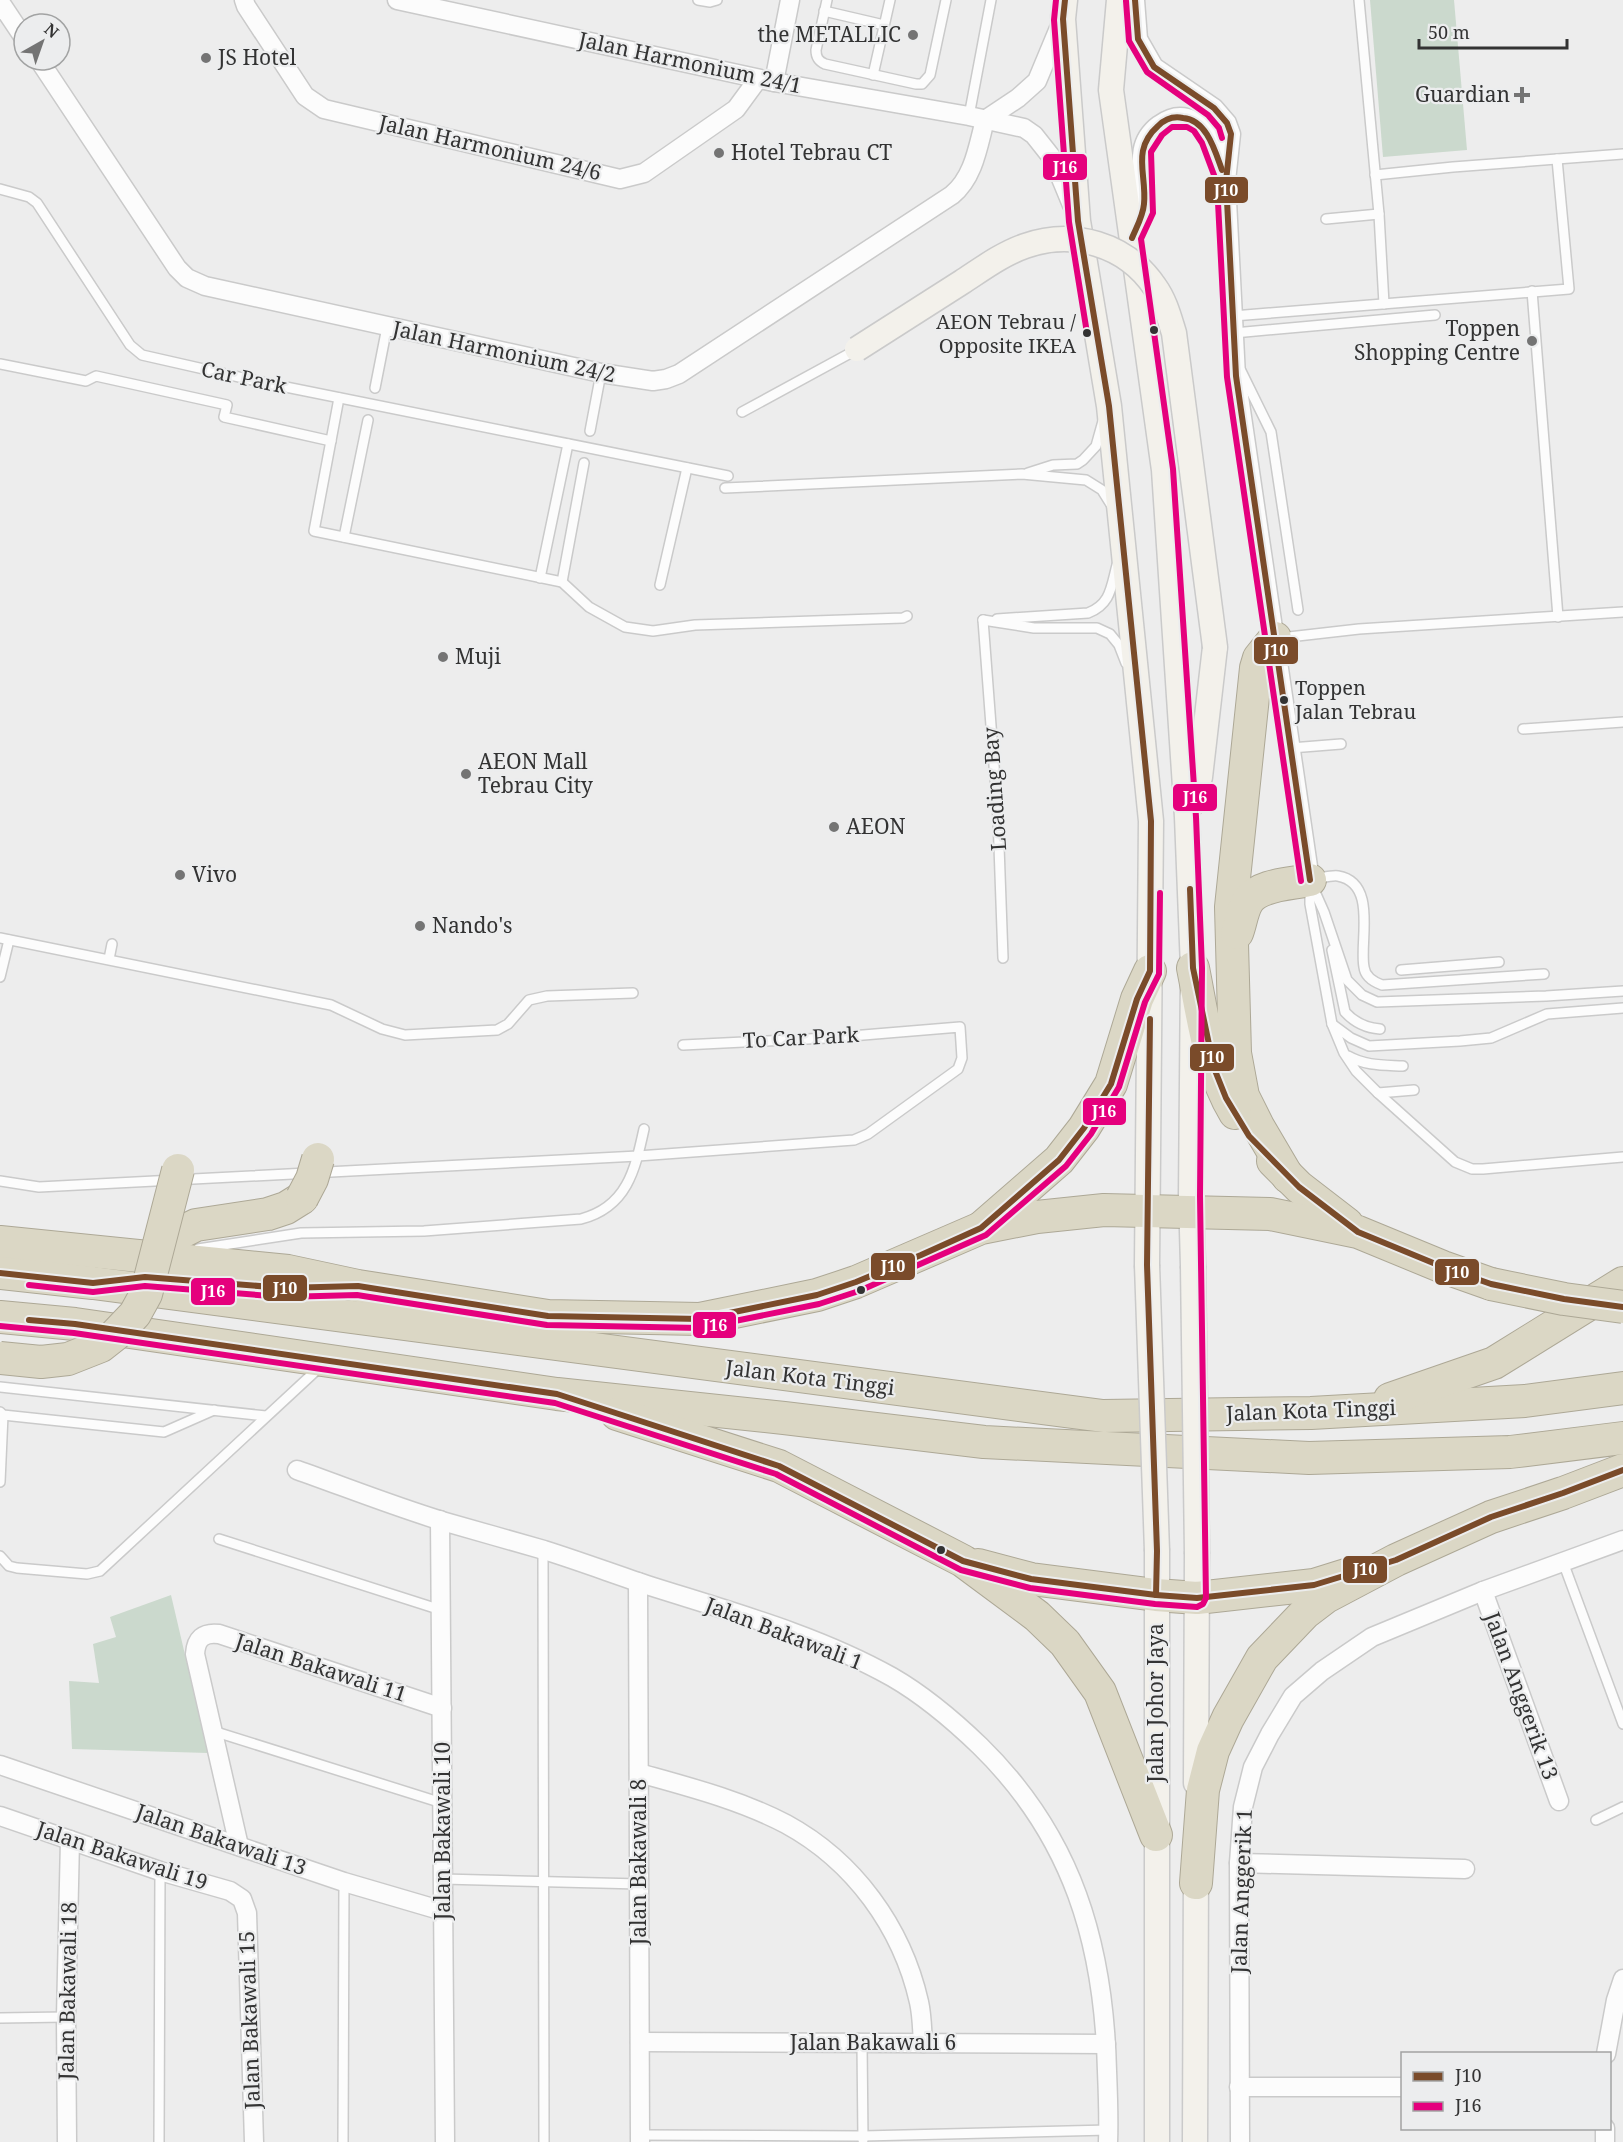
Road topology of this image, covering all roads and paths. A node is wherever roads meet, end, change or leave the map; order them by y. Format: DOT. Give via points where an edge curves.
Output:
graph roads {
  1 [pos="244,0"];
  2 [pos="397,0"];
  3 [pos="698,0"];
  4 [pos="717,0"];
  5 [pos="790,0"];
  6 [pos="827,0"];
  7 [pos="890,0"];
  8 [pos="946,0"];
  9 [pos="991,0"];
  10 [pos="1119,0"];
  11 [pos="1135,0"];
  12 [pos="1359,0"];
  13 [pos="0,2"];
  14 [pos="1064,9"];
  15 [pos="824,11"];
  16 [pos="12,20"];
  17 [pos="884,25"];
  18 [pos="47,72"];
  19 [pos="873,75"];
  20 [pos="766,80"];
  21 [pos="977,118"];
  22 [pos="1623,154"];
  23 [pos="1557,159"];
  24 [pos="1374,175"];
  25 [pos="1226,181"];
  26 [pos="0,189"];
  27 [pos="1379,214"];
  28 [pos="1326,219"];
  29 [pos="1078,221"];
  30 [pos="1132,238"];
  31 [pos="1532,291"];
  32 [pos="1384,303"];
  33 [pos="1348,306"];
  34 [pos="1435,315"];
  35 [pos="1349,322"];
  36 [pos="1234,324"];
  37 [pos="387,327"];
  38 [pos="857,349"];
  39 [pos="1236,361"];
  40 [pos="0,364"];
  41 [pos="601,373"];
  42 [pos="375,388"];
  43 [pos="339,398"];
  44 [pos="1108,406"];
  45 [pos="742,412"];
  46 [pos="368,420"];
  47 [pos="590,431"];
  48 [pos="331,441"];
  49 [pos="568,444"];
  50 [pos="584,463"];
  51 [pos="687,468"];
  52 [pos="1022,474"];
  53 [pos="728,476"];
  54 [pos="725,488"];
  55 [pos="1123,534"];
  56 [pos="344,537"];
  57 [pos="540,578"];
  58 [pos="562,582"];
  59 [pos="660,585"];
  60 [pos="1298,610"];
  61 [pos="1623,612"];
  62 [pos="907,616"];
  63 [pos="1558,617"];
  64 [pos="983,620"];
  65 [pos="1275,638"];
  66 [pos="1139,693"];
  67 [pos="1623,722"];
  68 [pos="1524,729"];
  69 [pos="1341,744"];
  70 [pos="1291,748"];
  71 [pos="1187,817"];
  72 [pos="1310,880"];
  73 [pos="1324,912"];
  74 [pos="4,939"];
  75 [pos="112,944"];
  76 [pos="1231,951"];
  77 [pos="109,958"];
  78 [pos="1002,958"];
  79 [pos="1499,962"];
  80 [pos="1193,968"];
  81 [pos="1401,970"];
  82 [pos="1150,971"];
  83 [pos="1544,974"];
  84 [pos="0,977"];
  85 [pos="1623,991"];
  86 [pos="633,993"];
  87 [pos="1623,1008"];
  88 [pos="1332,1024"];
  89 [pos="1380,1029"];
  90 [pos="683,1045"];
  91 [pos="1344,1053"];
  92 [pos="1403,1066"];
  93 [pos="1414,1090"];
  94 [pos="1378,1093"];
  95 [pos="644,1129"];
  96 [pos="638,1156"];
  97 [pos="1623,1157"];
  98 [pos="318,1159"];
  99 [pos="178,1170"];
  100 [pos="1288,1177"];
  101 [pos="0,1181"];
  102 [pos="1148,1213"];
  103 [pos="1191,1213"];
  104 [pos="981,1228"];
  105 [pos="1358,1232"];
  106 [pos="0,1242"];
  107 [pos="155,1249"];
  108 [pos="0,1273"];
  109 [pos="93,1283"];
  110 [pos="1623,1283"];
  111 [pos="358,1286"];
  112 [pos="1623,1306"];
  113 [pos="0,1317"];
  114 [pos="0,1358"];
  115 [pos="327,1361"];
  116 [pos="0,1387"];
  117 [pos="1623,1388"];
  118 [pos="556,1394"];
  119 [pos="216,1409"];
  120 [pos="1361,1410"];
  121 [pos="1,1414"];
  122 [pos="266,1416"];
  123 [pos="1623,1438"];
  124 [pos="297,1470"];
  125 [pos="1623,1470"];
  126 [pos="0,1482"];
  127 [pos="440,1520"];
  128 [pos="219,1539"];
  129 [pos="1623,1540"];
  130 [pos="543,1550"];
  131 [pos="0,1556"];
  132 [pos="1396,1560"];
  133 [pos="963,1561"];
  134 [pos="1563,1562"];
  135 [pos="638,1582"];
  136 [pos="1483,1591"];
  137 [pos="1156,1595"];
  138 [pos="1197,1598"];
  139 [pos="441,1610"];
  140 [pos="442,1708"];
  141 [pos="1623,1724"];
  142 [pos="213,1731"];
  143 [pos="0,1765"];
  144 [pos="639,1773"];
  145 [pos="1559,1801"];
  146 [pos="442,1803"];
  147 [pos="1623,1807"];
  148 [pos="0,1816"];
  149 [pos="1596,1820"];
  150 [pos="1156,1835"];
  151 [pos="70,1840"];
  152 [pos="239,1846"];
  153 [pos="1239,1863"];
  154 [pos="1465,1869"];
  155 [pos="160,1870"];
  156 [pos="443,1879"];
  157 [pos="344,1882"];
  158 [pos="543,1882"];
  159 [pos="1196,1883"];
  160 [pos="640,1884"];
  161 [pos="242,1899"];
  162 [pos="443,1911"];
  163 [pos="1623,1979"];
  164 [pos="66,2017"];
  165 [pos="0,2019"];
  166 [pos="640,2042"];
  167 [pos="862,2043"];
  168 [pos="923,2043"];
  169 [pos="1106,2044"];
  170 [pos="1606,2052"];
  171 [pos="1239,2087"];
  172 [pos="1401,2087"];
  173 [pos="1108,2136"];
  174 [pos="640,2139"];
  175 [pos="863,2139"];
  176 [pos="67,2142"];
  177 [pos="159,2142"];
  178 [pos="254,2142"];
  179 [pos="343,2142"];
  180 [pos="445,2142"];
  181 [pos="544,2142"];
  182 [pos="1156,2142"];
  183 [pos="1195,2142"];
  184 [pos="1239,2142"];
  1 -- 20 [label="street, Jalan Harmonium 24/6" via="305,96 324,109 620,179 644,173 736,109"];
  2 -- 20 [label="street, Jalan Harmonium 24/1"];
  3 -- 4 [label="lane"];
  5 -- 20 [label="street"];
  6 -- 15 [label="lane"];
  7 -- 17 [label="lane"];
  8 -- 19 [label="lane" via="927,80 916,84"];
  9 -- 21 [label="lane"];
  10 -- 30 [label="main road, Jalan Johor Jaya" via="1111,90"];
  11 -- 25 [label="street" via="1138,39 1154,67 1204,100 1227,123 1231,134"];
  12 -- 24 [label="lane"];
  13 -- 16 [label="street"];
  14 -- 21 [label="street" via="1037,81 1018,98"];
  14 -- 29 [label="main road, Jalan Johor Jaya"];
  15 -- 17 [label="lane"];
  15 -- 19 [label="lane" via="816,56 820,61"];
  17 -- 19 [label="lane"];
  18 -- 37 [label="street, Jalan Harmonium 24/2" via="187,278 205,286"];
  20 -- 21 [label="street, Jalan Harmonium 24/1"];
  21 -- 29 [label="street, Jalan Harmonium 24/1" via="1024,128 1034,135 1053,159"];
  21 -- 41 [label="street, Jalan Harmonium 24/2" via="969,173 952,195 673,377 653,381"];
  22 -- 23 [label="lane"];
  23 -- 24 [label="lane"];
  23 -- 31 [label="lane" via="1569,289"];
  24 -- 27 [label="lane"];
  25 -- 30 [label="street" via="1210,139 1200,125 1190,118 1168,119 1156,128 1142,150 1144,212"];
  25 -- 36 [label="street"];
  26 -- 43 [label="lane, Car Park" via="37,203 137,352"];
  27 -- 28 [label="lane"];
  27 -- 32 [label="lane"];
  29 -- 44 [label="main road, Jalan Johor Jaya"];
  30 -- 71 [label="main road, Jalan Johor Jaya" via="1164,470"];
  31 -- 32 [label="lane"];
  31 -- 63 [label="lane"];
  32 -- 33 [label="lane"];
  33 -- 35 [label="lane"];
  33 -- 36 [label="lane"];
  34 -- 35 [label="lane"];
  35 -- 36 [label="lane"];
  36 -- 39 [label="street"];
  37 -- 41 [label="street, Jalan Harmonium 24/2"];
  37 -- 42 [label="lane"];
  38 -- 45 [label="lane"];
  38 -- 71 [label="main road, bridge" via="998,259 1027,245 1090,240 1110,247 1135,265 1156,288 1174,333 1215,647 1200,777"];
  39 -- 60 [label="lane" via="1271,432"];
  39 -- 65 [label="street"];
  40 -- 48 [label="lane" via="86,381 96,376 227,405 224,417"];
  41 -- 47 [label="lane"];
  43 -- 48 [label="lane"];
  43 -- 49 [label="lane, Car Park"];
  44 -- 52 [label="lane" via="1096,446 1083,460"];
  44 -- 55 [label="main road, Jalan Johor Jaya"];
  46 -- 56 [label="lane"];
  48 -- 56 [label="lane" via="314,531"];
  49 -- 51 [label="lane, Car Park"];
  49 -- 57 [label="lane"];
  50 -- 58 [label="lane"];
  51 -- 53 [label="lane, Car Park"];
  51 -- 59 [label="lane"];
  52 -- 54 [label="lane"];
  52 -- 55 [label="lane" via="1078,478 1095,485 1108,498"];
  55 -- 64 [label="lane" via="1108,600 1095,610"];
  55 -- 66 [label="main road, Jalan Johor Jaya"];
  56 -- 57 [label="lane"];
  57 -- 58 [label="lane"];
  58 -- 62 [label="lane" via="589,607 625,627 653,631 695,625"];
  61 -- 63 [label="lane"];
  63 -- 65 [label="lane"];
  64 -- 66 [label="lane" via="1035,628 1097,628 1110,634 1119,645"];
  64 -- 78 [label="lane, Loading Bay" via="998,818"];
  65 -- 70 [label="street"];
  65 -- 76 [label="highway" via="1256,668 1231,907"];
  66 -- 82 [label="main road, Jalan Johor Jaya" via="1151,821"];
  67 -- 68 [label="lane"];
  69 -- 70 [label="lane"];
  70 -- 72 [label="street"];
  71 -- 80 [label="main road, Jalan Johor Jaya"];
  72 -- 73 [label="lane"];
  72 -- 76 [label="highway" via="1269,888 1252,896"];
  72 -- 83 [label="lane" via="1338,876 1358,890 1364,906 1364,969 1372,982 1382,986"];
  72 -- 88 [label="lane" via="1310,904"];
  73 -- 85 [label="lane" via="1347,980 1362,995 1377,1002"];
  73 -- 89 [label="lane" via="1344,1012 1368,1028"];
  74 -- 77 [label="lane"];
  74 -- 84 [label="lane"];
  75 -- 77 [label="lane"];
  76 -- 100 [label="highway" via="1234,1053 1243,1096"];
  77 -- 86 [label="lane" via="331,1005 382,1029 405,1035 497,1030 508,1024 529,1000 547,996"];
  79 -- 81 [label="lane"];
  80 -- 100 [label="highway" via="1214,1068 1226,1098 1249,1136"];
  80 -- 103 [label="main road, Jalan Johor Jaya"];
  82 -- 102 [label="main road, Jalan Johor Jaya"];
  82 -- 104 [label="highway" via="1137,999 1111,1084 1084,1128 1059,1160"];
  87 -- 88 [label="lane" via="1547,1014 1491,1038 1460,1041 1369,1046"];
  88 -- 91 [label="lane"];
  90 -- 96 [label="lane, To Car Park" via="960,1027 962,1058 958,1069 854,1140"];
  91 -- 92 [label="lane" via="1370,1065"];
  91 -- 94 [label="lane"];
  93 -- 94 [label="lane"];
  94 -- 97 [label="lane" via="1463,1167 1483,1169"];
  95 -- 96 [label="lane"];
  96 -- 101 [label="lane" via="39,1186"];
  96 -- 107 [label="lane" via="626,1187 610,1206 581,1219 424,1230 301,1233"];
  98 -- 107 [label="highway, bridge" via="302,1198 286,1208 196,1225"];
  99 -- 107 [label="highway, bridge"];
  100 -- 105 [label="highway"];
  102 -- 103 [label="highway"];
  102 -- 104 [label="highway" via="1072,1212"];
  102 -- 137 [label="main road, Jalan Johor Jaya, bridge"];
  103 -- 105 [label="highway" via="1270,1214"];
  103 -- 138 [label="main road, Jalan Johor Jaya, bridge"];
  104 -- 111 [label="highway" via="827,1292 700,1319 548,1316"];
  105 -- 112 [label="highway, bridge" via="1491,1284"];
  106 -- 107 [label="highway"];
  107 -- 111 [label="highway"];
  107 -- 114 [label="highway, bridge" via="146,1294 135,1314 108,1341 68,1359 41,1362"];
  108 -- 109 [label="highway, Jalan Kota Tinggi"];
  109 -- 111 [label="highway" via="145,1277 284,1288"];
  109 -- 120 [label="highway, Jalan Kota Tinggi" via="1103,1416"];
  110 -- 120 [label="highway" via="1494,1363"];
  113 -- 115 [label="highway, Jalan Kota Tinggi" via="75,1324"];
  115 -- 118 [label="highway, Jalan Kota Tinggi"];
  115 -- 122 [label="lane"];
  116 -- 119 [label="lane"];
  117 -- 120 [label="highway, Jalan Kota Tinggi" via="1525,1401"];
  118 -- 123 [label="highway, Jalan Kota Tinggi" via="984,1442 1309,1458 1510,1452"];
  118 -- 133 [label="highway" via="779,1466"];
  119 -- 121 [label="lane" via="164,1432"];
  119 -- 122 [label="lane"];
  121 -- 126 [label="lane"];
  122 -- 131 [label="lane" via="96,1574 16,1568"];
  124 -- 127 [label="street, Jalan Bakawali 1"];
  125 -- 132 [label="highway" via="1491,1516"];
  127 -- 130 [label="street, Jalan Bakawali 1"];
  127 -- 139 [label="street, Jalan Bakawali 10"];
  128 -- 139 [label="lane"];
  129 -- 134 [label="street, Jalan Anggerik 1"];
  130 -- 135 [label="street, Jalan Bakawali 1"];
  130 -- 158 [label="lane"];
  132 -- 138 [label="highway" via="1314,1585"];
  132 -- 159 [label="highway" via="1326,1597 1262,1658 1213,1751 1203,1790"];
  133 -- 137 [label="highway" via="1031,1579"];
  133 -- 150 [label="highway" via="1037,1616 1086,1670 1100,1692"];
  134 -- 136 [label="street, Jalan Anggerik 1"];
  134 -- 141 [label="lane"];
  135 -- 144 [label="street, Jalan Bakawali 8"];
  135 -- 169 [label="street, Jalan Bakawali 1" via="803,1636 851,1656 893,1678 958,1724 1007,1774 1035,1810 1069,1873 1094,1949"];
  136 -- 145 [label="street, Jalan Anggerik 13"];
  136 -- 153 [label="street, Jalan Anggerik 1" via="1372,1637 1293,1696 1253,1767 1243,1807"];
  137 -- 138 [label="highway"];
  137 -- 150 [label="main road, Jalan Johor Jaya"];
  138 -- 159 [label="main road, Jalan Johor Jaya"];
  139 -- 140 [label="street, Jalan Bakawali 10"];
  140 -- 142 [label="street, Jalan Bakawali 11" via="209,1633 195,1644 195,1654"];
  140 -- 146 [label="street, Jalan Bakawali 10"];
  142 -- 146 [label="lane"];
  142 -- 152 [label="street"];
  143 -- 152 [label="street, Jalan Bakawali 13"];
  144 -- 160 [label="street, Jalan Bakawali 8"];
  144 -- 168 [label="street" via="714,1794 757,1811 795,1830 838,1862 875,1903 902,1948 920,2004"];
  146 -- 156 [label="street, Jalan Bakawali 10"];
  147 -- 149 [label="lane"];
  148 -- 151 [label="street, Jalan Bakawali 19"];
  150 -- 182 [label="main road, Jalan Johor Jaya"];
  151 -- 155 [label="street, Jalan Bakawali 19"];
  151 -- 164 [label="street, Jalan Bakawali 18"];
  152 -- 157 [label="street, Jalan Bakawali 13"];
  153 -- 154 [label="street"];
  153 -- 171 [label="street, Jalan Anggerik 1"];
  155 -- 161 [label="street, Jalan Bakawali 19" via="230,1891"];
  155 -- 177 [label="lane"];
  156 -- 158 [label="lane"];
  156 -- 162 [label="street, Jalan Bakawali 10"];
  157 -- 162 [label="street, Jalan Bakawali 13"];
  157 -- 179 [label="lane"];
  158 -- 160 [label="lane"];
  158 -- 181 [label="lane"];
  159 -- 183 [label="main road, Jalan Johor Jaya"];
  160 -- 166 [label="street, Jalan Bakawali 8"];
  161 -- 178 [label="street, Jalan Bakawali 15" via="247,1913"];
  162 -- 180 [label="street, Jalan Bakawali 10"];
  163 -- 170 [label="street"];
  164 -- 165 [label="lane"];
  164 -- 176 [label="street, Jalan Bakawali 18"];
  166 -- 167 [label="street, Jalan Bakawali 6"];
  166 -- 174 [label="street, Jalan Bakawali 8"];
  167 -- 168 [label="street, Jalan Bakawali 6"];
  167 -- 175 [label="lane"];
  168 -- 169 [label="street, Jalan Bakawali 6"];
  169 -- 173 [label="street, Jalan Bakawali 1"];
  171 -- 172 [label="street"];
  171 -- 184 [label="street, Jalan Anggerik 1"];
  173 -- 175 [label="lane"];
  174 -- 175 [label="lane"];
}
